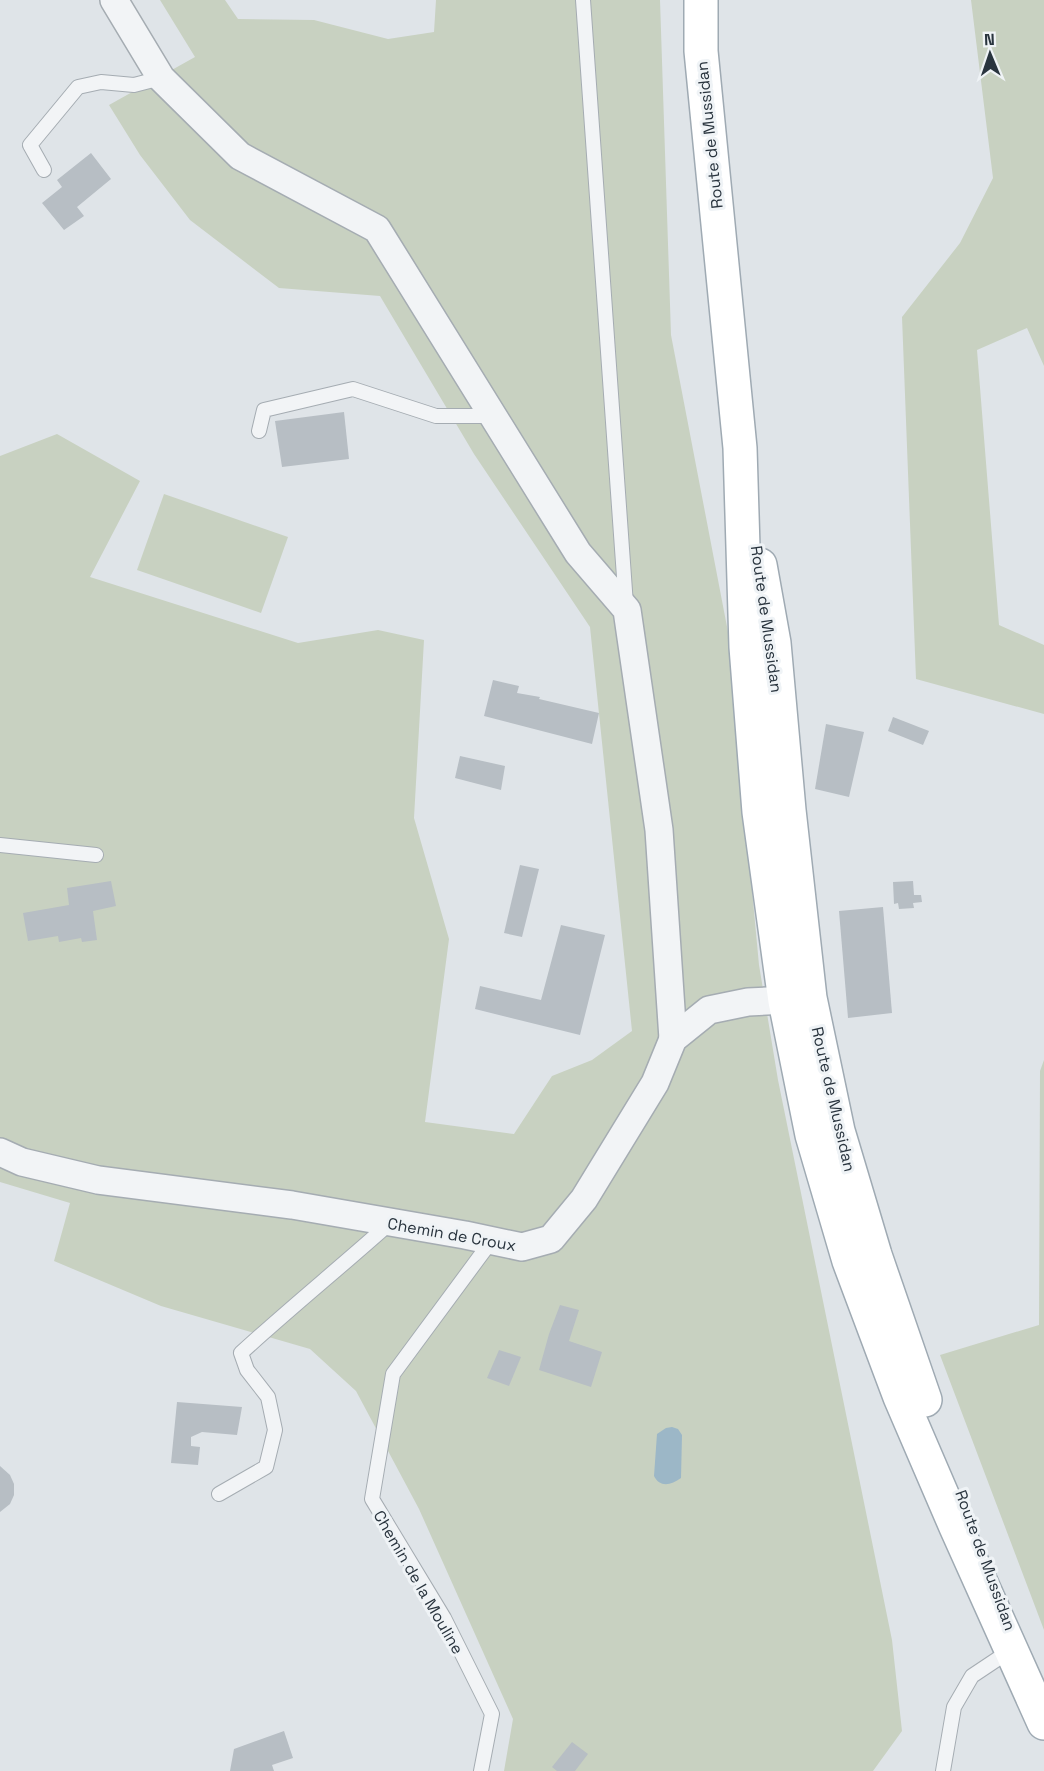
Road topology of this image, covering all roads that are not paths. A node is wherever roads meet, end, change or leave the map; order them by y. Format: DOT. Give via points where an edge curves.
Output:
graph roads {
  1 [pos="114,0"];
  2 [pos="583,0"];
  3 [pos="701,0"];
  4 [pos="161,78"];
  5 [pos="44,170"];
  6 [pos="493,416"];
  7 [pos="259,431"];
  8 [pos="627,610"];
  9 [pos="0,845"];
  10 [pos="96,855"];
  11 [pos="798,1000"];
  12 [pos="673,1039"];
  13 [pos="0,1152"];
  14 [pos="391,1222"];
  15 [pos="492,1240"];
  16 [pos="219,1494"];
  17 [pos="1011,1650"];
  18 [pos="1044,1723"];
  19 [pos="481,1771"];
  20 [pos="943,1771"];
  1 -- 4 [label="street"];
  2 -- 8 [label="lane"];
  3 -- 11 [label="main road, Route de Mussidan" via="701,51 740,448 774,643 789,810"];
  4 -- 5 [label="lane" via="134,85 101,82 78,87 30,145"];
  4 -- 6 [label="street" via="240,156 377,229"];
  6 -- 7 [label="lane" via="436,416 353,389 264,410"];
  6 -- 8 [label="street" via="578,553"];
  8 -- 12 [label="street" via="659,830"];
  9 -- 10 [label="lane"];
  11 -- 12 [label="street, Chemin de Croux" via="748,1002 709,1010"];
  11 -- 17 [label="main road, Route de Mussidan" via="812,1136 849,1261 905,1408"];
  11 -- 18 [label="main road, Route de Mussidan" via="875,1255 922,1394 973,1522"];
  12 -- 15 [label="street, Chemin de Croux" via="655,1083 584,1199 551,1239 522,1247"];
  13 -- 14 [label="street, Chemin de Croux" via="22,1162 98,1180"];
  14 -- 15 [label="street, Chemin de Croux"];
  14 -- 16 [label="lane" via="241,1353 247,1370 268,1397 275,1430 266,1467"];
  15 -- 19 [label="lane, Chemin de la Mouline" via="393,1374 372,1499 444,1618 492,1714"];
  17 -- 18 [label="main road, Route de Mussidan"];
  17 -- 20 [label="lane" via="972,1676 954,1707"];
}
